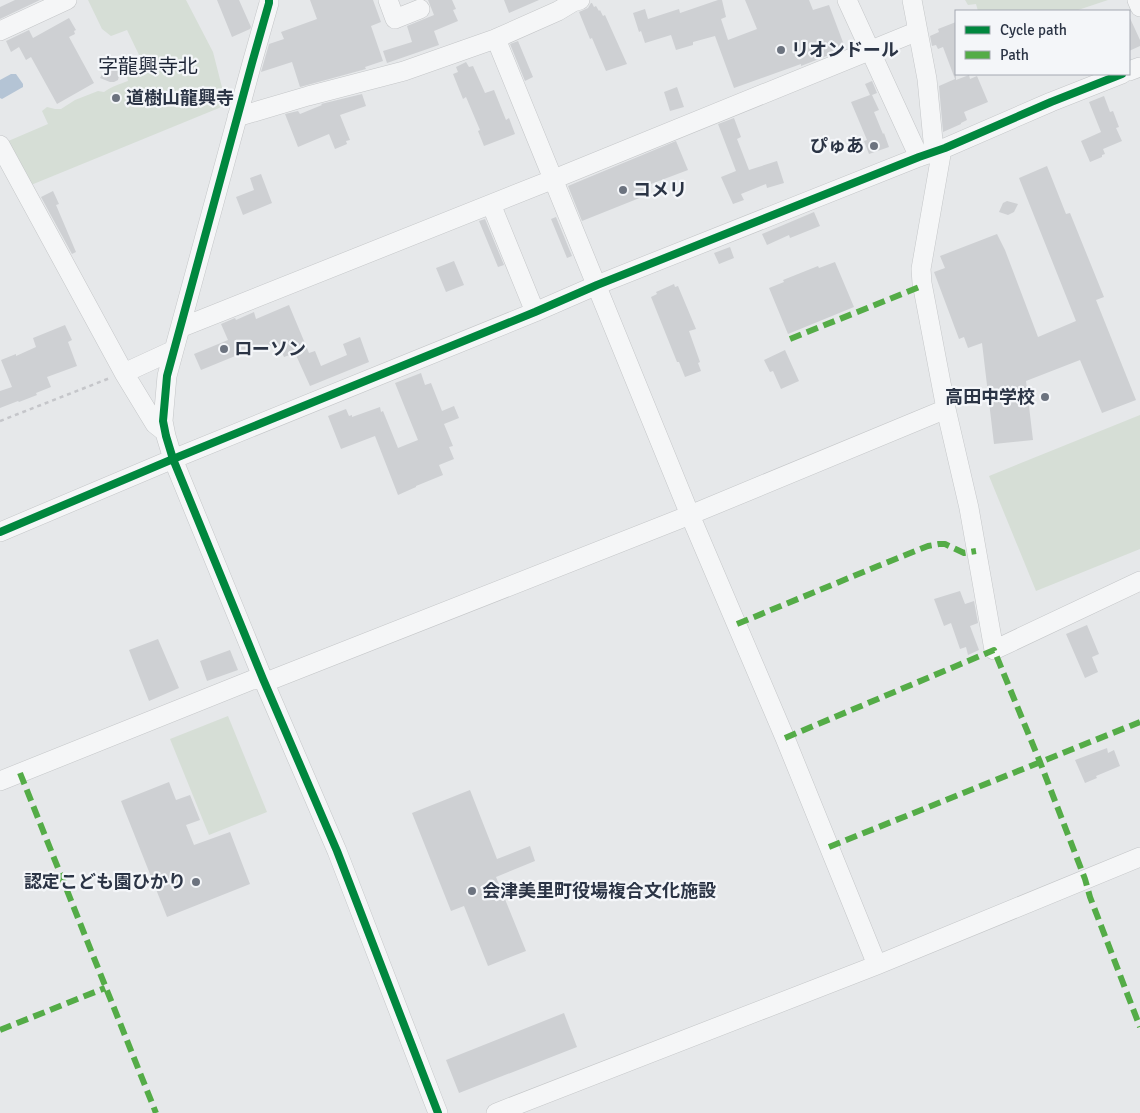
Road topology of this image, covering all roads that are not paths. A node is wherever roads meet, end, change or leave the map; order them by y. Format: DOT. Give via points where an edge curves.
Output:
graph roads {
  1 [pos="66,0"];
  2 [pos="269,0"];
  3 [pos="388,0"];
  4 [pos="580,0"];
  5 [pos="847,0"];
  6 [pos="912,0"];
  7 [pos="1137,0"];
  8 [pos="1140,7"];
  9 [pos="420,9"];
  10 [pos="0,31"];
  11 [pos="918,31"];
  12 [pos="496,39"];
  13 [pos="870,50"];
  14 [pos="1120,75"];
  15 [pos="237,118"];
  16 [pos="932,152"];
  17 [pos="2,155"];
  18 [pos="554,179"];
  19 [pos="491,204"];
  20 [pos="597,285"];
  21 [pos="535,312"];
  22 [pos="180,328"];
  23 [pos="174,350"];
  24 [pos="124,373"];
  25 [pos="946,409"];
  26 [pos="165,432"];
  27 [pos="173,459"];
  28 [pos="690,515"];
  29 [pos="0,532"];
  30 [pos="1140,581"];
  31 [pos="263,679"];
  32 [pos="0,781"];
  33 [pos="1140,856"];
  34 [pos="878,966"];
  35 [pos="438,1113"];
  36 [pos="496,1113"];
  1 -- 10 [label="street"];
  2 -- 15 [label="street"];
  3 -- 9 [label="street" via="395,19"];
  4 -- 12 [label="street"];
  5 -- 13 [label="street"];
  6 -- 11 [label="street"];
  7 -- 8 [label="street"];
  11 -- 13 [label="street"];
  11 -- 16 [label="street" via="927,79"];
  12 -- 15 [label="street" via="404,70"];
  12 -- 18 [label="street"];
  13 -- 16 [label="street"];
  13 -- 18 [label="street"];
  14 -- 16 [label="street"];
  15 -- 22 [label="street"];
  16 -- 20 [label="street"];
  16 -- 25 [label="street" via="921,269"];
  17 -- 24 [label="street"];
  18 -- 19 [label="street"];
  18 -- 20 [label="street"];
  19 -- 21 [label="street"];
  19 -- 22 [label="street"];
  20 -- 21 [label="street"];
  20 -- 28 [label="street"];
  21 -- 27 [label="street"];
  22 -- 23 [label="street"];
  23 -- 24 [label="street"];
  23 -- 26 [label="street" via="164,399"];
  24 -- 26 [label="street" via="155,424"];
  25 -- 28 [label="street"];
  25 -- 30 [label="street" via="969,508 994,650"];
  26 -- 27 [label="street"];
  27 -- 29 [label="street"];
  27 -- 31 [label="street"];
  28 -- 31 [label="street" via="271,680"];
  28 -- 34 [label="street"];
  31 -- 32 [label="street" via="252,680"];
  31 -- 35 [label="street" via="337,851"];
  33 -- 34 [label="street"];
  34 -- 36 [label="street"];
}
